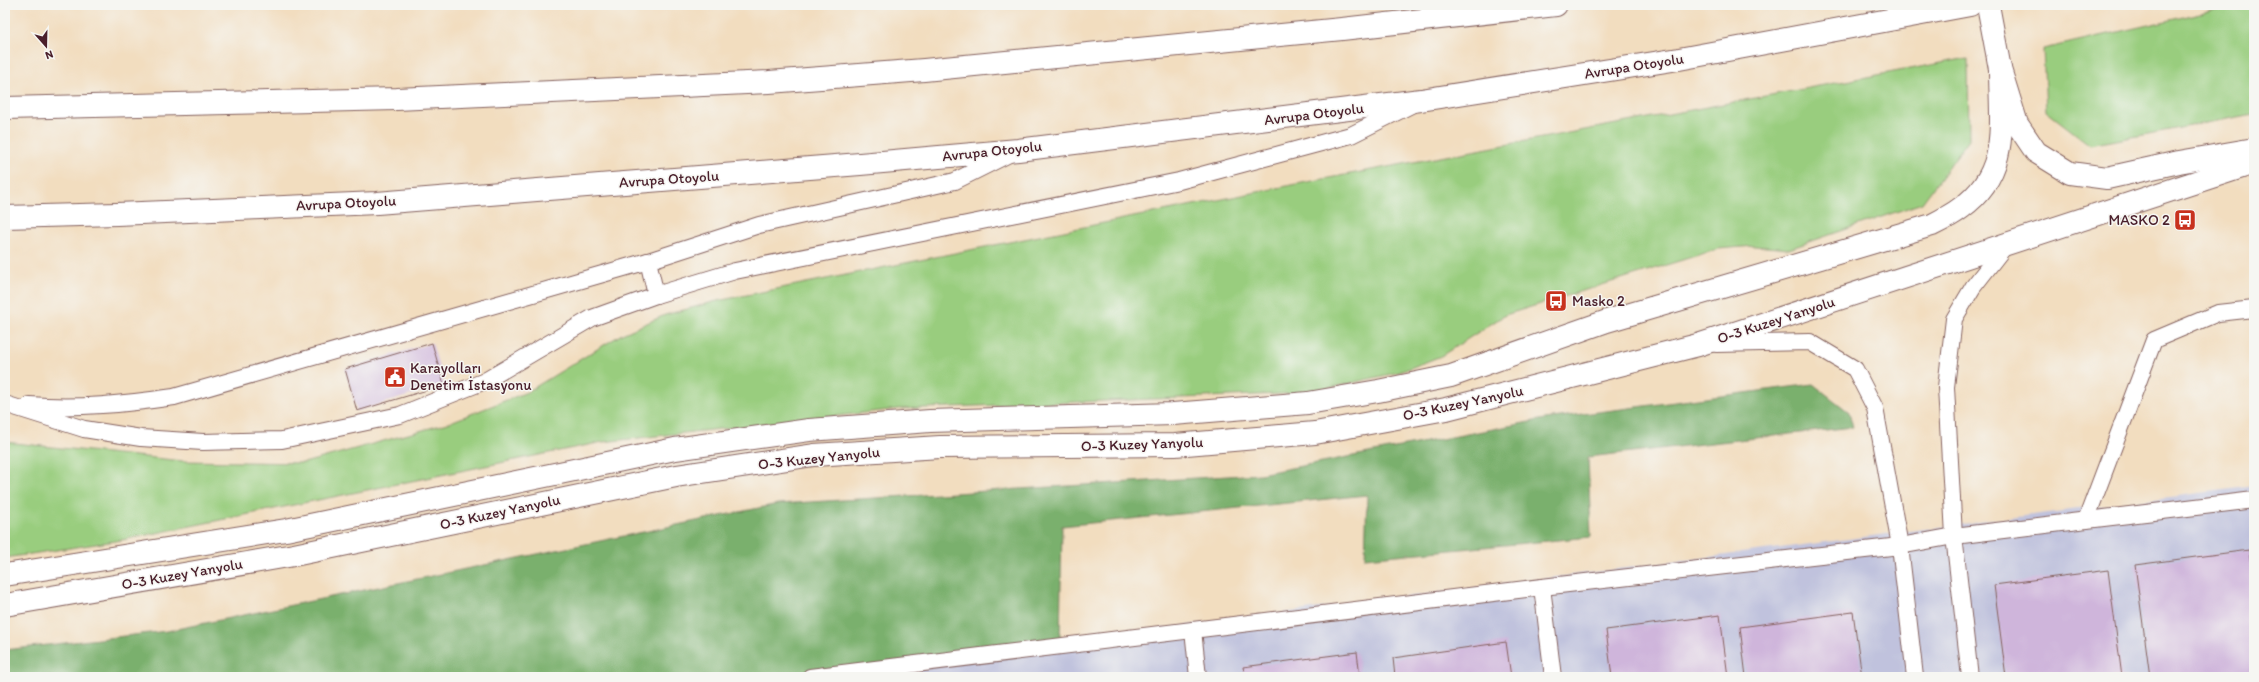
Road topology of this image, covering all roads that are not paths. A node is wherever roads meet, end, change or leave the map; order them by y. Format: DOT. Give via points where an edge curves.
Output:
graph roads {
  1 [pos="1556,5"];
  2 [pos="1970,5"];
  3 [pos="1988,5"];
  4 [pos="2000,69"];
  5 [pos="1422,100"];
  6 [pos="5,108"];
  7 [pos="2254,149"];
  8 [pos="1018,150"];
  9 [pos="2254,163"];
  10 [pos="5,216"];
  11 [pos="2005,246"];
  12 [pos="648,261"];
  13 [pos="656,295"];
  14 [pos="2254,309"];
  15 [pos="1698,345"];
  16 [pos="5,404"];
  17 [pos="2254,500"];
  18 [pos="2086,520"];
  19 [pos="1954,536"];
  20 [pos="1900,546"];
  21 [pos="5,576"];
  22 [pos="1542,587"];
  23 [pos="5,605"];
  24 [pos="1193,630"];
  25 [pos="835,676"];
  26 [pos="810,677"];
  27 [pos="1198,677"];
  28 [pos="1553,677"];
  29 [pos="1915,677"];
  30 [pos="1970,677"];
  1 -- 6 [label="main road" via="924,70 769,82 397,99"];
  2 -- 5 [label="main road, Avrupa Otoyolu" via="1679,59"];
  3 -- 4 [label="main road"];
  4 -- 7 [label="main road" via="2017,124 2036,152 2070,173 2108,178"];
  4 -- 21 [label="main road, O-3 Kuzey Yanyolu" via="2001,139 1996,166 1984,186 1962,208 1932,226 1607,321 1451,376 1308,403 1174,414 930,421 809,430 675,449 286,530"];
  5 -- 8 [label="main road, Avrupa Otoyolu"];
  5 -- 13 [label="lane" via="1351,135 1179,181 742,269"];
  8 -- 10 [label="main road, Avrupa Otoyolu" via="377,203"];
  8 -- 12 [label="lane" via="955,180 759,225"];
  9 -- 11 [label="main road, O-3 Kuzey Yanyolu"];
  11 -- 15 [label="main road, O-3 Kuzey Yanyolu"];
  11 -- 19 [label="lane" via="1973,288 1954,319 1946,387"];
  12 -- 13 [label="lane"];
  12 -- 16 [label="lane" via="174,397 62,408"];
  13 -- 16 [label="lane" via="592,318 485,381 414,409 282,440 203,442 140,438 84,429"];
  14 -- 18 [label="lane" via="2218,313 2154,340"];
  15 -- 20 [label="lane" via="1810,342 1855,369 1875,408"];
  15 -- 23 [label="main road, O-3 Kuzey Yanyolu" via="1446,409 1315,433 1175,445 940,446 814,455 676,476 294,555"];
  17 -- 18 [label="lane"];
  18 -- 19 [label="lane"];
  19 -- 20 [label="lane"];
  19 -- 30 [label="lane"];
  20 -- 22 [label="lane"];
  20 -- 29 [label="lane"];
  22 -- 24 [label="lane"];
  22 -- 28 [label="lane"];
  24 -- 25 [label="lane"];
  24 -- 27 [label="lane"];
  25 -- 26 [label="lane"];
}
